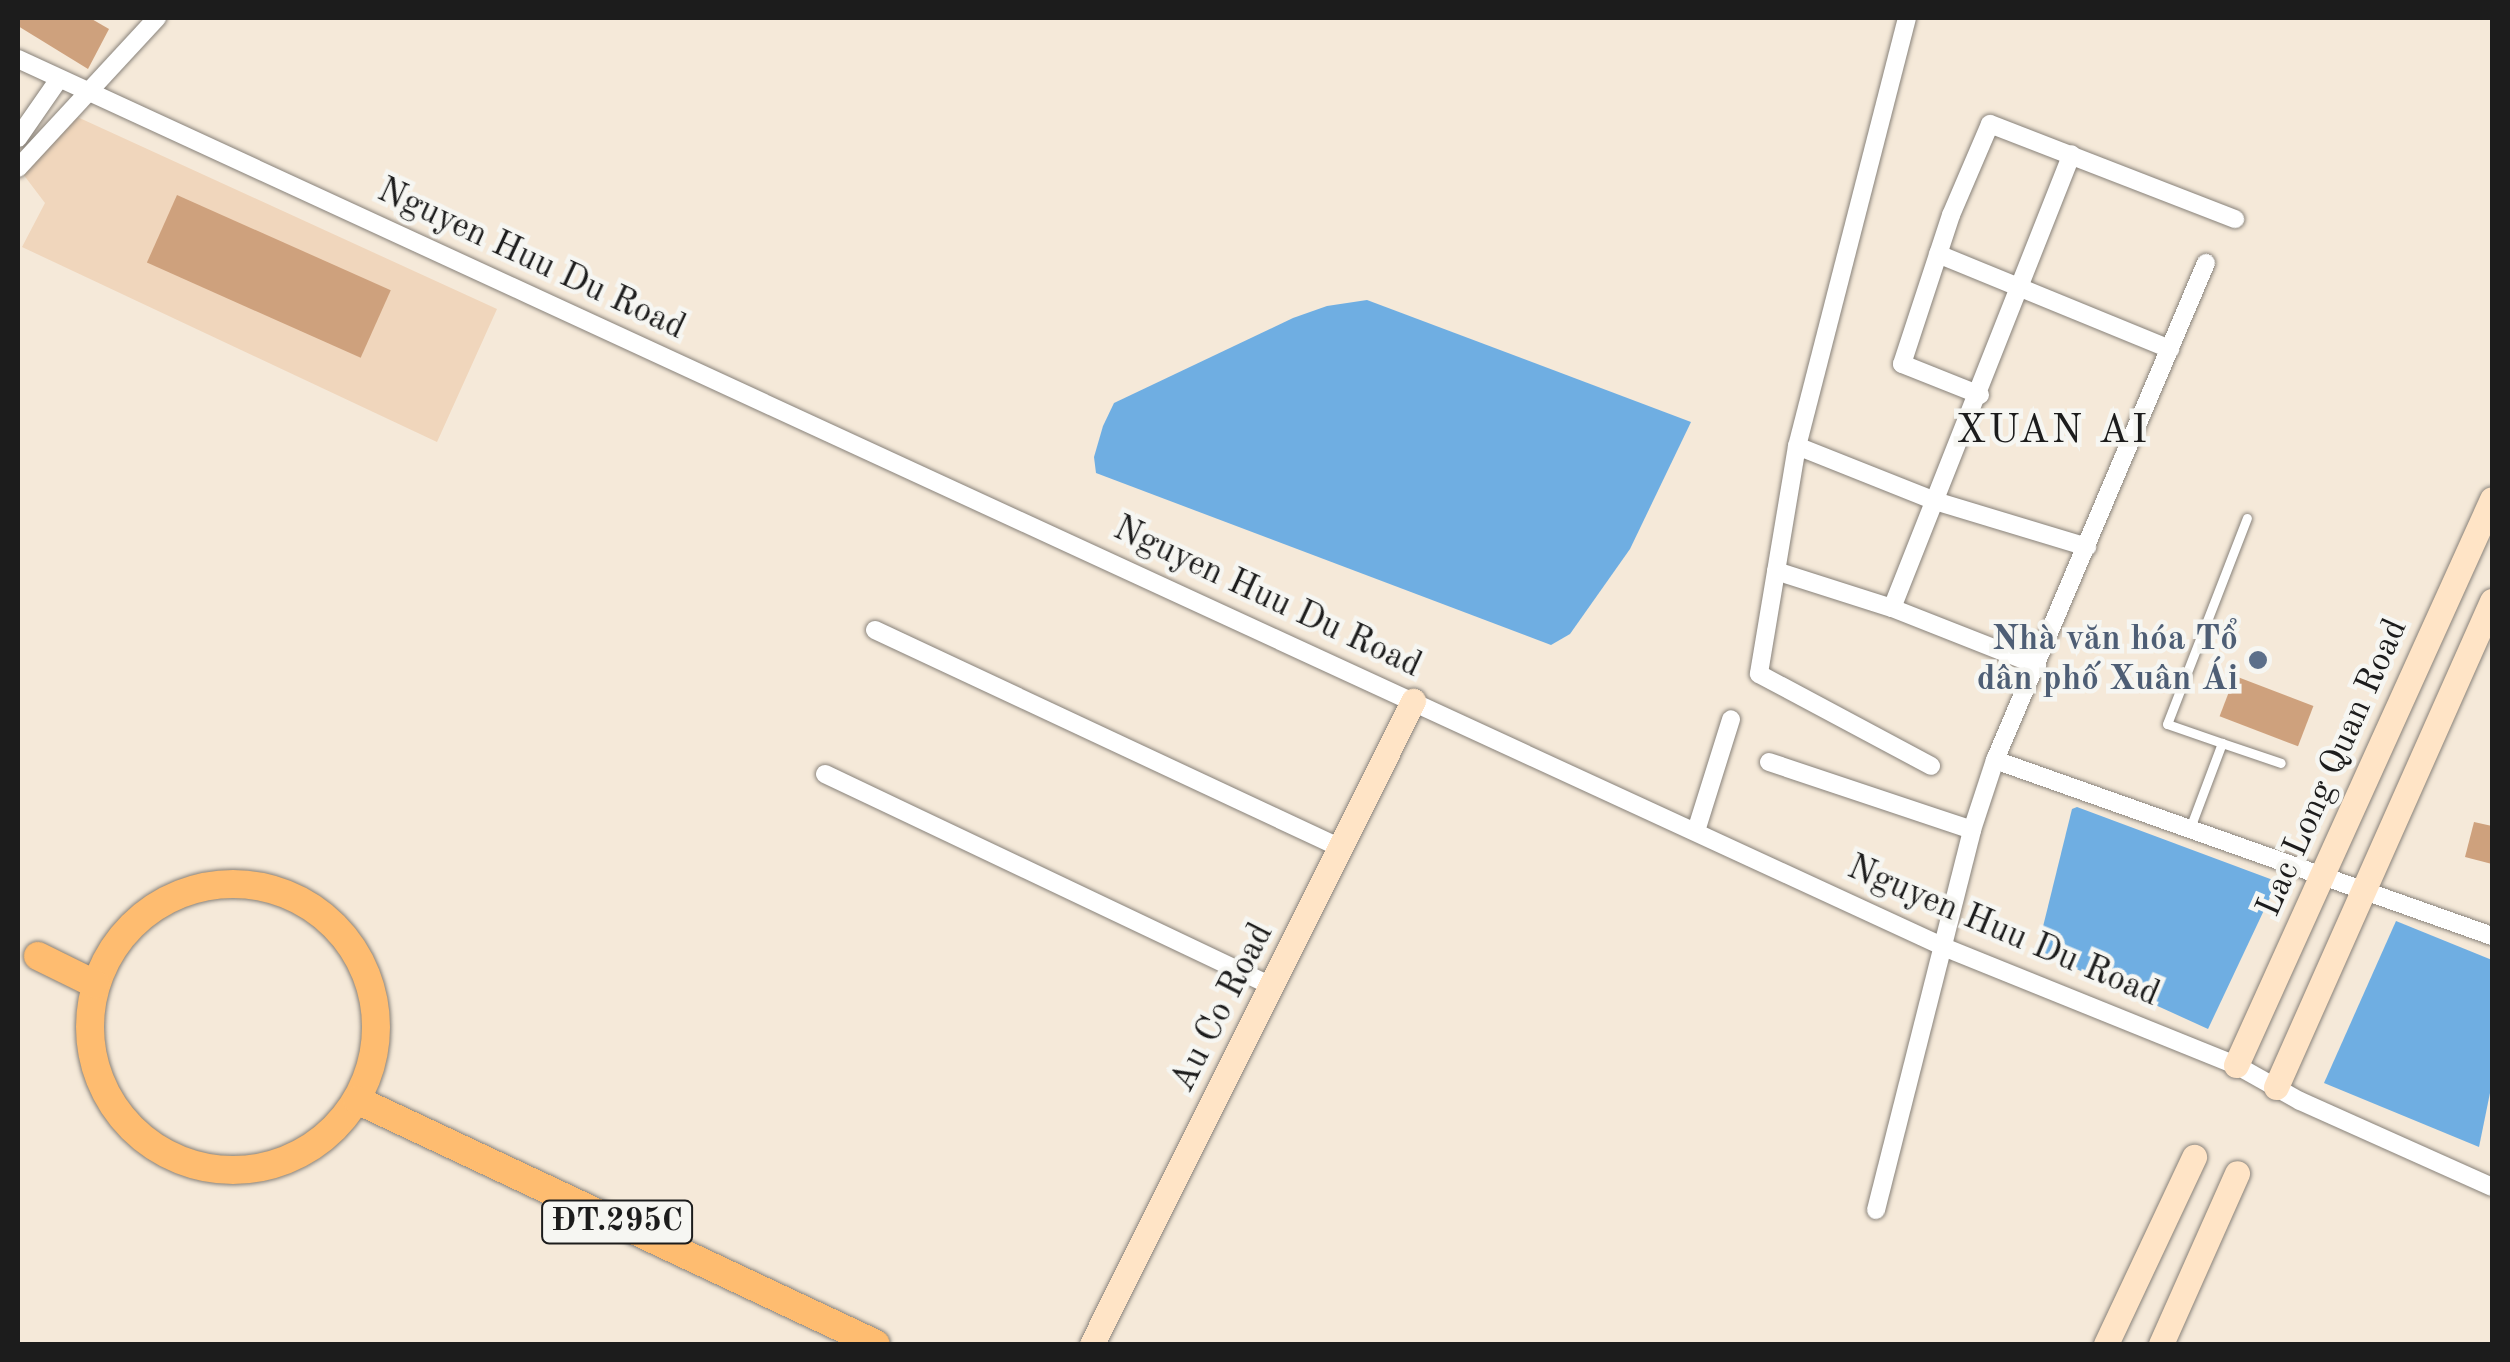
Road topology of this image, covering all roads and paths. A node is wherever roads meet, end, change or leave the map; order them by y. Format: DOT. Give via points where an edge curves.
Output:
graph roads {
  1 [pos="157,18"];
  2 [pos="1908,18"];
  3 [pos="18,59"];
  4 [pos="60,79"];
  5 [pos="86,91"];
  6 [pos="18,138"];
  7 [pos="2072,154"];
  8 [pos="18,168"];
  9 [pos="2235,219"];
  10 [pos="1938,254"];
  11 [pos="2206,263"];
  12 [pos="2022,286"];
  13 [pos="2170,348"];
  14 [pos="1980,395"];
  15 [pos="1796,446"];
  16 [pos="2492,499"];
  17 [pos="1935,502"];
  18 [pos="2248,518"];
  19 [pos="2086,547"];
  20 [pos="2483,548"];
  21 [pos="1776,571"];
  22 [pos="2492,602"];
  23 [pos="1892,608"];
  24 [pos="875,630"];
  25 [pos="2037,665"];
  26 [pos="1414,701"];
  27 [pos="1732,719"];
  28 [pos="2222,743"];
  29 [pos="1995,760"];
  30 [pos="1769,762"];
  31 [pos="2281,763"];
  32 [pos="1932,766"];
  33 [pos="825,774"];
  34 [pos="2190,828"];
  35 [pos="1972,830"];
  36 [pos="1696,831"];
  37 [pos="1343,848"];
  38 [pos="2322,876"];
  39 [pos="2362,890"];
  40 [pos="2492,936"];
  41 [pos="1946,948"];
  42 [pos="38,956"];
  43 [pos="96,984"];
  44 [pos="1274,987"];
  45 [pos="2236,1065"];
  46 [pos="2276,1086"];
  47 [pos="357,1100"];
  48 [pos="2194,1157"];
  49 [pos="2238,1172"];
  50 [pos="2492,1186"];
  51 [pos="1876,1210"];
  52 [pos="876,1344"];
  53 [pos="1092,1344"];
  54 [pos="2106,1344"];
  55 [pos="2161,1344"];
  1 -- 5 [label="street"];
  2 -- 15 [label="street"];
  3 -- 4 [label="street, Nguyen Huu Du Road"];
  4 -- 5 [label="street, Nguyen Huu Du Road"];
  4 -- 6 [label="street"];
  5 -- 8 [label="street"];
  5 -- 26 [label="street, Nguyen Huu Du Road"];
  7 -- 9 [label="street"];
  7 -- 10 [label="street" via="1990,124"];
  7 -- 12 [label="street"];
  10 -- 12 [label="street"];
  10 -- 14 [label="street" via="1902,364"];
  11 -- 13 [label="street"];
  12 -- 13 [label="street"];
  12 -- 14 [label="street"];
  13 -- 19 [label="street"];
  14 -- 17 [label="street"];
  15 -- 17 [label="street"];
  15 -- 21 [label="street"];
  16 -- 20 [label="main road, Lac Long Quan Road"];
  17 -- 19 [label="street"];
  17 -- 23 [label="street"];
  18 -- 28 [label="lane" via="2168,724"];
  19 -- 25 [label="street"];
  20 -- 38 [label="main road, Lac Long Quan Road"];
  21 -- 23 [label="street"];
  21 -- 32 [label="street" via="1759,674"];
  22 -- 39 [label="main road"];
  23 -- 25 [label="street"];
  24 -- 37 [label="street"];
  25 -- 29 [label="street"];
  26 -- 36 [label="street, Nguyen Huu Du Road"];
  26 -- 37 [label="main road, Au Co Road"];
  27 -- 36 [label="street"];
  28 -- 31 [label="lane"];
  28 -- 34 [label="lane"];
  29 -- 34 [label="street"];
  29 -- 35 [label="street"];
  30 -- 35 [label="street"];
  33 -- 44 [label="street"];
  34 -- 38 [label="street"];
  35 -- 41 [label="street"];
  36 -- 41 [label="street, Nguyen Huu Du Road"];
  37 -- 44 [label="main road, Au Co Road"];
  38 -- 39 [label="street"];
  38 -- 45 [label="main road, Lac Long Quan Road"];
  39 -- 40 [label="street"];
  39 -- 46 [label="main road"];
  41 -- 45 [label="street, Nguyen Huu Du Road"];
  41 -- 51 [label="street"];
  42 -- 43 [label="main road"];
  43 -- 47 [label="main road" via="90,1048 106,1094 134,1131 174,1157 219,1170 265,1167 308,1149"];
  43 -- 47 [label="main road" via="120,937 175,895 238,883 292,896 340,932 370,984 376,1043"];
  44 -- 53 [label="main road, Au Co Road"];
  45 -- 46 [label="street, Nguyen Huu Du Road"];
  46 -- 50 [label="street, Nguyen Huu Du Road"];
  47 -- 52 [label="main road, ĐT.295C"];
  48 -- 54 [label="main road"];
  49 -- 55 [label="main road"];
}
